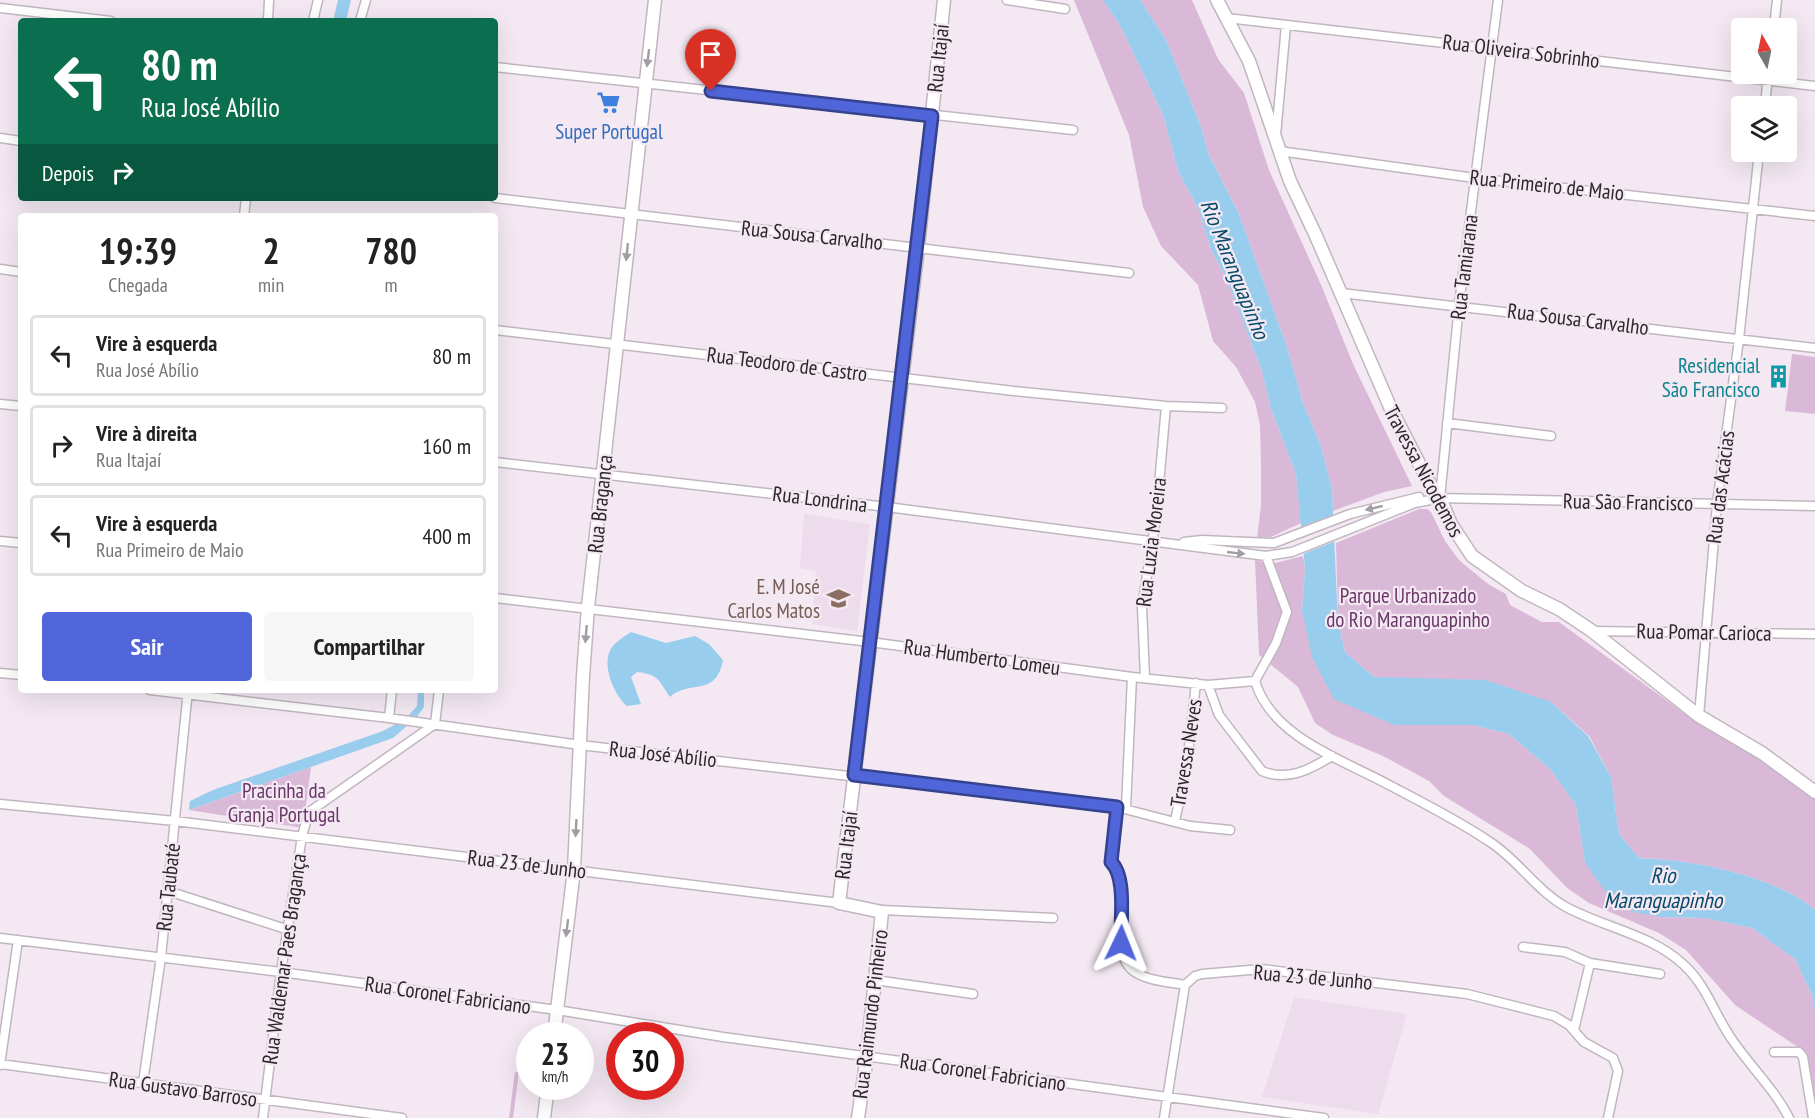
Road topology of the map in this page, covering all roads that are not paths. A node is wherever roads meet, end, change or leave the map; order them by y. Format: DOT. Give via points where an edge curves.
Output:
graph roads {
  1 [pos="269,0"];
  2 [pos="318,0"];
  3 [pos="366,0"];
  4 [pos="655,0"];
  5 [pos="944,0"];
  6 [pos="1007,0"];
  7 [pos="1217,0"];
  8 [pos="1498,0"];
  9 [pos="1777,0"];
  10 [pos="0,8"];
  11 [pos="1065,9"];
  12 [pos="85,18"];
  13 [pos="268,18"];
  14 [pos="314,18"];
  15 [pos="361,18"];
  16 [pos="1227,18"];
  17 [pos="1774,18"];
  18 [pos="1286,25"];
  19 [pos="1492,47"];
  20 [pos="498,67"];
  21 [pos="1731,73"];
  22 [pos="1797,83"];
  23 [pos="645,84"];
  24 [pos="1815,86"];
  25 [pos="932,116"];
  26 [pos="1073,130"];
  27 [pos="1276,136"];
  28 [pos="0,138"];
  29 [pos="18,141"];
  30 [pos="1279,152"];
  31 [pos="1758,162"];
  32 [pos="1474,178"];
  33 [pos="498,198"];
  34 [pos="1752,208"];
  35 [pos="632,214"];
  36 [pos="1815,216"];
  37 [pos="918,247"];
  38 [pos="0,269"];
  39 [pos="18,272"];
  40 [pos="1130,273"];
  41 [pos="1341,293"];
  42 [pos="1459,305"];
  43 [pos="498,330"];
  44 [pos="1739,339"];
  45 [pos="617,344"];
  46 [pos="1815,348"];
  47 [pos="902,377"];
  48 [pos="0,404"];
  49 [pos="18,406"];
  50 [pos="1166,406"];
  51 [pos="1222,408"];
  52 [pos="1447,423"];
  53 [pos="1551,436"];
  54 [pos="498,462"];
  55 [pos="603,474"];
  56 [pos="1440,498"];
  57 [pos="1717,504"];
  58 [pos="1815,506"];
  59 [pos="887,507"];
  60 [pos="1152,540"];
  61 [pos="0,541"];
  62 [pos="18,543"];
  63 [pos="1181,543"];
  64 [pos="1266,556"];
  65 [pos="498,598"];
  66 [pos="588,607"];
  67 [pos="1593,631"];
  68 [pos="1704,631"];
  69 [pos="1815,633"];
  70 [pos="870,642"];
  71 [pos="0,673"];
  72 [pos="18,675"];
  73 [pos="1131,677"];
  74 [pos="1145,678"];
  75 [pos="1255,681"];
  76 [pos="1196,683"];
  77 [pos="1208,685"];
  78 [pos="188,693"];
  79 [pos="196,693"];
  80 [pos="392,693"];
  81 [pos="439,693"];
  82 [pos="1699,716"];
  83 [pos="389,718"];
  84 [pos="435,724"];
  85 [pos="580,745"];
  86 [pos="1332,756"];
  87 [pos="854,775"];
  88 [pos="1815,792"];
  89 [pos="0,804"];
  90 [pos="1121,807"];
  91 [pos="175,821"];
  92 [pos="1174,822"];
  93 [pos="1230,830"];
  94 [pos="302,836"];
  95 [pos="574,870"];
  96 [pos="168,891"];
  97 [pos="840,903"];
  98 [pos="882,910"];
  99 [pos="1053,918"];
  100 [pos="289,930"];
  101 [pos="0,938"];
  102 [pos="18,940"];
  103 [pos="1523,947"];
  104 [pos="161,957"];
  105 [pos="1590,963"];
  106 [pos="281,972"];
  107 [pos="1660,974"];
  108 [pos="875,980"];
  109 [pos="1185,985"];
  110 [pos="973,994"];
  111 [pos="557,1010"];
  112 [pos="556,1022"];
  113 [pos="1574,1030"];
  114 [pos="1774,1052"];
  115 [pos="867,1056"];
  116 [pos="0,1065"];
  117 [pos="143,1083"];
  118 [pos="1168,1097"];
  119 [pos="264,1100"];
  120 [pos="546,1100"];
  121 [pos="263,1118"];
  122 [pos="402,1118"];
  123 [pos="544,1118"];
  124 [pos="858,1118"];
  125 [pos="1164,1118"];
  126 [pos="1324,1118"];
  127 [pos="1608,1118"];
  128 [pos="1789,1118"];
  129 [pos="1813,1118"];
  1 -- 13 [label="street"];
  2 -- 14 [label="street"];
  3 -- 15 [label="street"];
  4 -- 23 [label="street, Rua Bragança, one-way"];
  5 -- 25 [label="street, Rua Itajaí"];
  6 -- 11 [label="street"];
  7 -- 16 [label="street, Travessa Nicodemos"];
  8 -- 19 [label="street, Rua Tamiarana"];
  9 -- 17 [label="street"];
  10 -- 12 [label="street"];
  16 -- 18 [label="street, Rua Oliveira Sobrinho"];
  16 -- 27 [label="street, Travessa Nicodemos" via="1249,61"];
  18 -- 19 [label="street, Rua Oliveira Sobrinho"];
  18 -- 27 [label="street"];
  19 -- 21 [label="street, Rua Oliveira Sobrinho"];
  19 -- 32 [label="street, Rua Tamiarana"];
  20 -- 23 [label="street"];
  22 -- 24 [label="street, Rua Oliveira Sobrinho"];
  23 -- 25 [label="street"];
  23 -- 35 [label="street, Rua Bragança"];
  25 -- 26 [label="street"];
  25 -- 37 [label="street, Rua Itajaí"];
  27 -- 30 [label="street, Travessa Nicodemos"];
  28 -- 29 [label="street"];
  30 -- 32 [label="street, Rua Primeiro de Maio"];
  30 -- 41 [label="street, Travessa Nicodemos"];
  31 -- 34 [label="street, Rua das Acácias"];
  32 -- 34 [label="street, Rua Primeiro de Maio"];
  32 -- 42 [label="street, Rua Tamiarana"];
  33 -- 35 [label="street, Rua Sousa Carvalho"];
  34 -- 36 [label="street, Rua Primeiro de Maio"];
  34 -- 44 [label="street, Rua das Acácias"];
  35 -- 37 [label="street, Rua Sousa Carvalho"];
  35 -- 45 [label="street, Rua Bragança, one-way"];
  37 -- 40 [label="street, Rua Sousa Carvalho"];
  37 -- 47 [label="street, Rua Itajaí"];
  38 -- 39 [label="street"];
  41 -- 42 [label="street, Rua Sousa Carvalho"];
  41 -- 56 [label="street, Travessa Nicodemos" via="1391,409"];
  42 -- 44 [label="street, Rua Sousa Carvalho"];
  42 -- 52 [label="street, Rua Tamiarana"];
  43 -- 45 [label="street, Rua Teodoro de Castro"];
  44 -- 46 [label="street, Rua Sousa Carvalho"];
  44 -- 57 [label="street, Rua das Acácias"];
  45 -- 47 [label="street, Rua Teodoro de Castro"];
  45 -- 55 [label="street, Rua Bragança"];
  47 -- 50 [label="street, Rua Teodoro de Castro"];
  47 -- 59 [label="street, Rua Itajaí"];
  48 -- 49 [label="street"];
  50 -- 51 [label="street, Rua Teodoro de Castro"];
  50 -- 60 [label="street, Rua Luzia Moreira"];
  52 -- 53 [label="street"];
  52 -- 56 [label="street, Rua Tamiarana"];
  54 -- 55 [label="street, Rua Londrina"];
  55 -- 59 [label="street, Rua Londrina"];
  55 -- 66 [label="street, Rua Bragança"];
  56 -- 57 [label="street, Rua São Francisco"];
  56 -- 63 [label="street, one-way" via="1418,497 1350,514 1287,538 1259,544 1202,540"];
  56 -- 64 [label="street" via="1415,503 1292,552"];
  56 -- 67 [label="street, Travessa Nicodemos" via="1472,556 1522,591"];
  57 -- 58 [label="street, Rua São Francisco"];
  57 -- 68 [label="street, Rua das Acácias"];
  59 -- 60 [label="street, Rua Londrina"];
  59 -- 70 [label="street, Rua Itajaí"];
  60 -- 63 [label="street, Rua Londrina"];
  60 -- 74 [label="street, Rua Luzia Moreira" via="1142,607"];
  61 -- 62 [label="street"];
  63 -- 64 [label="street, one-way"];
  64 -- 75 [label="street" via="1287,612 1276,643"];
  65 -- 66 [label="street, Rua Humberto Lomeu"];
  66 -- 70 [label="street, Rua Humberto Lomeu"];
  66 -- 85 [label="street, Rua Bragança, one-way"];
  67 -- 68 [label="street, Rua Pomar Carioca"];
  67 -- 82 [label="street, Travessa Nicodemos"];
  68 -- 69 [label="street, Rua Pomar Carioca"];
  68 -- 82 [label="street, Rua das Acácias"];
  70 -- 73 [label="street, Rua Humberto Lomeu"];
  70 -- 87 [label="street, Rua Itajaí"];
  71 -- 72 [label="street"];
  73 -- 74 [label="street, Rua Humberto Lomeu"];
  73 -- 90 [label="street"];
  74 -- 76 [label="street, Rua Humberto Lomeu"];
  75 -- 77 [label="street, Rua Humberto Lomeu"];
  75 -- 86 [label="street" via="1269,710 1295,733"];
  76 -- 77 [label="street, Rua Humberto Lomeu"];
  76 -- 92 [label="street, Travessa Neves" via="1191,734"];
  77 -- 86 [label="street" via="1218,715 1262,771 1289,776"];
  78 -- 91 [label="street, Rua Taubaté"];
  79 -- 83 [label="street, Rua José Abílio"];
  80 -- 83 [label="street"];
  81 -- 84 [label="street"];
  82 -- 88 [label="street, Travessa Nicodemos" via="1762,753"];
  83 -- 84 [label="street, Rua José Abílio"];
  84 -- 85 [label="street, Rua José Abílio"];
  84 -- 94 [label="street, Rua Waldemar Paes Bragança" via="315,806 309,812"];
  85 -- 87 [label="street, Rua José Abílio"];
  85 -- 95 [label="street, Rua Bragança, one-way"];
  86 -- 128 [label="street" via="1444,813 1493,843 1547,895 1566,906 1661,946 1708,995 1731,1040"];
  87 -- 90 [label="street, Rua José Abílio"];
  87 -- 97 [label="street, Rua Itajaí"];
  89 -- 91 [label="street, Rua 23 de Junho"];
  90 -- 92 [label="street, Rua José Abílio"];
  90 -- 109 [label="street" via="1111,862 1119,879 1121,943 1126,964 1138,974"];
  91 -- 94 [label="street, Rua 23 de Junho"];
  91 -- 96 [label="street, Rua Taubaté"];
  92 -- 93 [label="street, Rua José Abílio"];
  94 -- 95 [label="street, Rua 23 de Junho"];
  94 -- 100 [label="street, Rua Waldemar Paes Bragança"];
  95 -- 97 [label="street, Rua 23 de Junho"];
  95 -- 111 [label="street, Rua Bragança, one-way"];
  96 -- 100 [label="street"];
  96 -- 104 [label="street, Rua Taubaté"];
  97 -- 98 [label="street, Rua 23 de Junho"];
  98 -- 99 [label="street, Rua 23 de Junho"];
  98 -- 108 [label="street, Rua Raimundo Pinheiro"];
  100 -- 106 [label="street, Rua Waldemar Paes Bragança"];
  101 -- 102 [label="street, Rua Coronel Fabriciano"];
  102 -- 104 [label="street, Rua Coronel Fabriciano"];
  102 -- 116 [label="street"];
  103 -- 105 [label="street" via="1565,952"];
  104 -- 106 [label="street, Rua Coronel Fabriciano"];
  104 -- 117 [label="street, Rua Taubaté"];
  105 -- 107 [label="street"];
  105 -- 113 [label="street"];
  106 -- 111 [label="street, Rua Coronel Fabriciano"];
  106 -- 119 [label="street, Rua Waldemar Paes Bragança"];
  108 -- 110 [label="street"];
  108 -- 115 [label="street, Rua Raimundo Pinheiro"];
  109 -- 113 [label="street, Rua 23 de Junho" via="1202,974 1262,969 1467,993 1554,1016"];
  109 -- 118 [label="street"];
  111 -- 112 [label="street, Rua Bragança"];
  111 -- 115 [label="street, Rua Coronel Fabriciano"];
  113 -- 127 [label="street, Rua 23 de Junho" via="1584,1042 1609,1054 1616,1065"];
  114 -- 129 [label="street" via="1799,1052 1803,1057"];
  115 -- 118 [label="street, Rua Coronel Fabriciano"];
  115 -- 124 [label="street, Rua Raimundo Pinheiro"];
  116 -- 117 [label="street, Rua Gustavo Barroso"];
  117 -- 119 [label="street, Rua Gustavo Barroso"];
  118 -- 125 [label="street"];
  118 -- 126 [label="street, Rua Coronel Fabriciano"];
  119 -- 121 [label="street, Rua Waldemar Paes Bragança"];
  119 -- 122 [label="street, Rua Gustavo Barroso"];
  120 -- 123 [label="street"];
}
